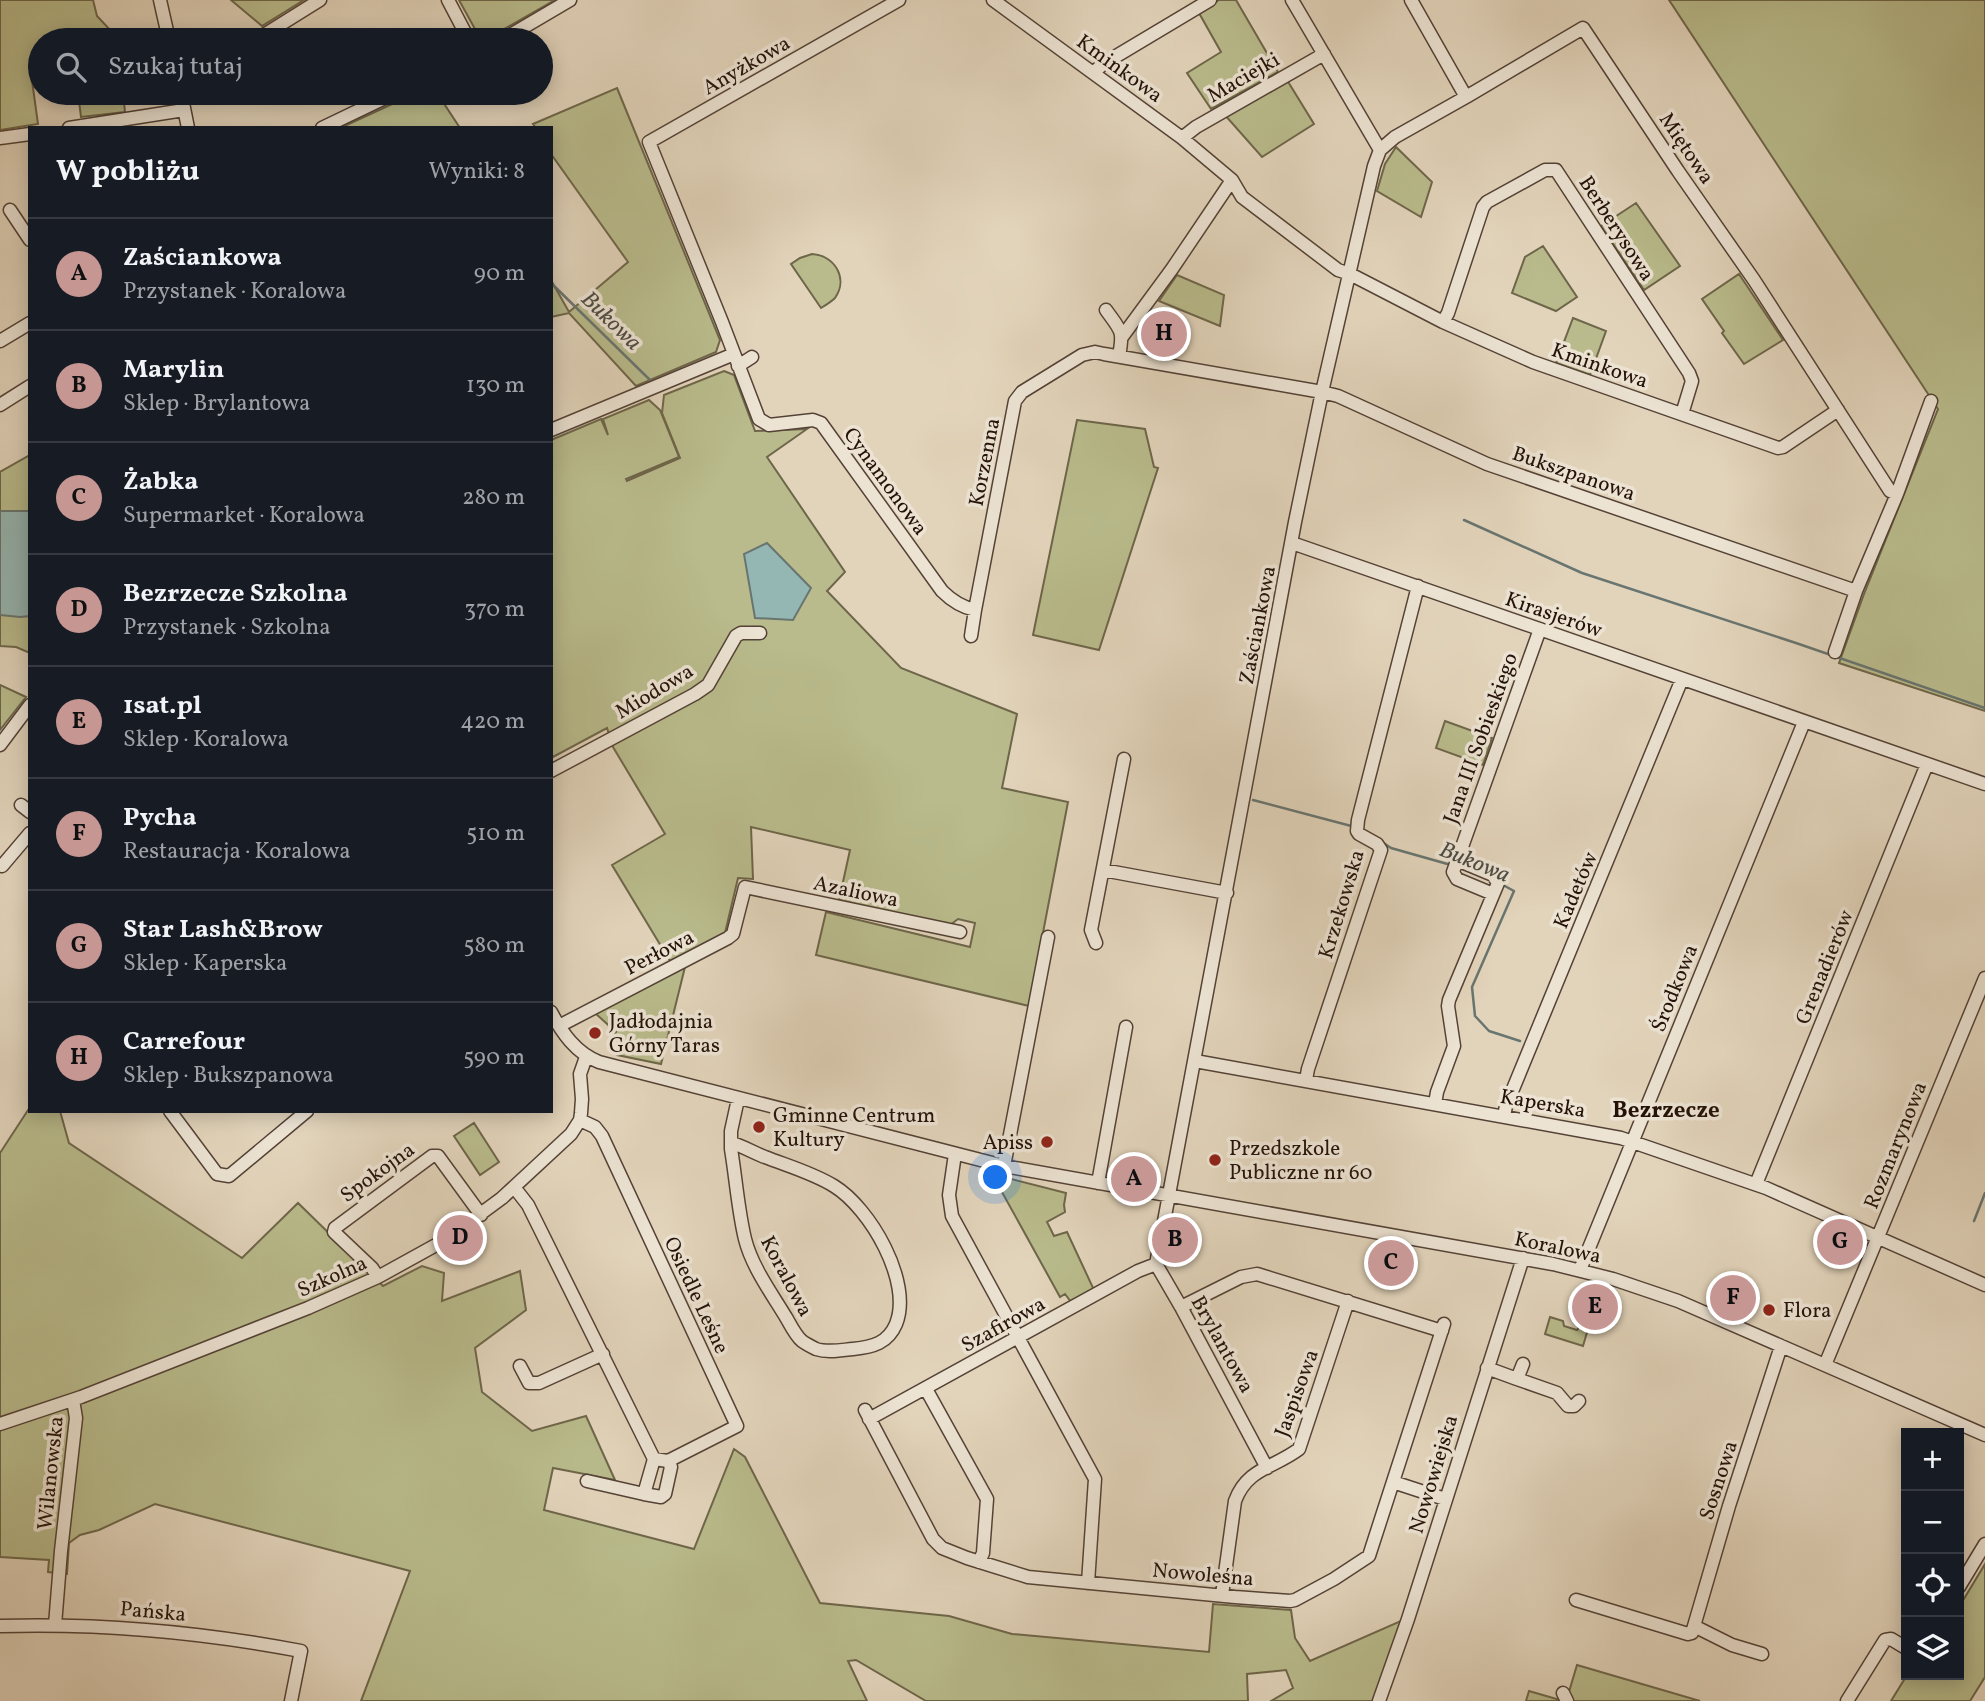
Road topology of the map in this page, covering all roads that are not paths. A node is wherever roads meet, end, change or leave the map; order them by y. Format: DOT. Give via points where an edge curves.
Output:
graph roads {
  1 [pos="160,0"];
  2 [pos="320,0"];
  3 [pos="448,0"];
  4 [pos="570,0"];
  5 [pos="899,0"];
  6 [pos="993,0"];
  7 [pos="1210,0"];
  8 [pos="1292,0"];
  9 [pos="1411,0"];
  10 [pos="166,28"];
  11 [pos="275,28"];
  12 [pos="463,28"];
  13 [pos="522,28"];
  14 [pos="1324,54"];
  15 [pos="1093,73"];
  16 [pos="1466,97"];
  17 [pos="183,105"];
  18 [pos="370,105"];
  19 [pos="184,110"];
  20 [pos="82,126"];
  21 [pos="188,126"];
  22 [pos="326,126"];
  23 [pos="28,134"];
  24 [pos="0,138"];
  25 [pos="1182,138"];
  26 [pos="649,142"];
  27 [pos="1380,150"];
  28 [pos="1232,180"];
  29 [pos="10,210"];
  30 [pos="28,237"];
  31 [pos="1350,274"];
  32 [pos="1106,310"];
  33 [pos="1443,322"];
  34 [pos="28,324"];
  35 [pos="1122,337"];
  36 [pos="0,341"];
  37 [pos="1082,355"];
  38 [pos="1119,356"];
  39 [pos="752,357"];
  40 [pos="736,360"];
  41 [pos="28,387"];
  42 [pos="1322,392"];
  43 [pos="1931,401"];
  44 [pos="0,405"];
  45 [pos="1838,411"];
  46 [pos="1682,414"];
  47 [pos="553,429"];
  48 [pos="1897,494"];
  49 [pos="1292,543"];
  50 [pos="1418,586"];
  51 [pos="1856,592"];
  52 [pos="975,610"];
  53 [pos="1539,629"];
  54 [pos="760,633"];
  55 [pos="971,636"];
  56 [pos="1835,652"];
  57 [pos="1682,679"];
  58 [pos="28,708"];
  59 [pos="1804,722"];
  60 [pos="0,745"];
  61 [pos="1124,759"];
  62 [pos="1927,764"];
  63 [pos="553,770"];
  64 [pos="1985,784"];
  65 [pos="28,834"];
  66 [pos="2,866"];
  67 [pos="1103,870"];
  68 [pos="745,887"];
  69 [pos="1227,893"];
  70 [pos="960,932"];
  71 [pos="1048,937"];
  72 [pos="1096,943"];
  73 [pos="1985,978"];
  74 [pos="553,1016"];
  75 [pos="559,1026"];
  76 [pos="1126,1027"];
  77 [pos="586,1057"];
  78 [pos="1195,1061"];
  79 [pos="1306,1080"];
  80 [pos="738,1099"];
  81 [pos="1435,1104"];
  82 [pos="171,1113"];
  83 [pos="305,1113"];
  84 [pos="1504,1116"];
  85 [pos="580,1120"];
  86 [pos="1632,1141"];
  87 [pos="731,1143"];
  88 [pos="747,1151"];
  89 [pos="955,1154"];
  90 [pos="733,1161"];
  91 [pos="1004,1166"];
  92 [pos="1098,1183"];
  93 [pos="1756,1184"];
  94 [pos="514,1187"];
  95 [pos="1169,1196"];
  96 [pos="481,1215"];
  97 [pos="1878,1238"];
  98 [pos="1522,1258"];
  99 [pos="1156,1264"];
  100 [pos="1580,1270"];
  101 [pos="378,1277"];
  102 [pos="1985,1285"];
  103 [pos="1348,1301"];
  104 [pos="1181,1307"];
  105 [pos="1019,1338"];
  106 [pos="1781,1346"];
  107 [pos="604,1354"];
  108 [pos="1522,1364"];
  109 [pos="1825,1365"];
  110 [pos="520,1366"];
  111 [pos="1487,1368"];
  112 [pos="1517,1379"];
  113 [pos="926,1389"];
  114 [pos="73,1400"];
  115 [pos="1579,1401"];
  116 [pos="867,1415"];
  117 [pos="0,1424"];
  118 [pos="1985,1435"];
  119 [pos="661,1460"];
  120 [pos="1267,1468"];
  121 [pos="586,1481"];
  122 [pos="1393,1482"];
  123 [pos="645,1494"];
  124 [pos="1445,1499"];
  125 [pos="1985,1544"];
  126 [pos="979,1562"];
  127 [pos="1964,1579"];
  128 [pos="1088,1583"];
  129 [pos="1222,1595"];
  130 [pos="1576,1600"];
  131 [pos="55,1625"];
  132 [pos="0,1626"];
  133 [pos="1694,1626"];
  134 [pos="1901,1645"];
  135 [pos="1762,1654"];
  136 [pos="291,1701"];
  137 [pos="1380,1701"];
  138 [pos="1847,1701"];
  1 -- 10 [label="street"];
  2 -- 11 [label="street"];
  3 -- 12 [label="street"];
  4 -- 13 [label="street"];
  5 -- 26 [label="street, Anyżkowa" via="749,91"];
  6 -- 15 [label="street, Kminkowa"];
  7 -- 15 [label="street"];
  8 -- 14 [label="street"];
  9 -- 16 [label="street"];
  14 -- 25 [label="street, Maciejki"];
  14 -- 27 [label="street"];
  15 -- 25 [label="street, Kminkowa"];
  16 -- 27 [label="street"];
  16 -- 45 [label="street, Miętowa" via="1583,28"];
  17 -- 19 [label="street"];
  18 -- 22 [label="street"];
  19 -- 20 [label="street"];
  19 -- 21 [label="street"];
  23 -- 24 [label="street"];
  25 -- 28 [label="street, Kminkowa"];
  26 -- 40 [label="street, Cynamonowa"];
  27 -- 31 [label="street"];
  28 -- 31 [label="street, Kminkowa" via="1242,197 1338,270"];
  28 -- 35 [label="street"];
  29 -- 30 [label="street"];
  31 -- 33 [label="street, Kminkowa"];
  31 -- 42 [label="street"];
  32 -- 35 [label="street"];
  33 -- 46 [label="street, Kminkowa" via="1532,362"];
  33 -- 46 [label="street, Berberysowa" via="1483,207 1545,170 1556,170 1689,373 1692,381"];
  34 -- 36 [label="street"];
  35 -- 38 [label="street"];
  37 -- 38 [label="street, Bukszpanowa"];
  37 -- 52 [label="street, Korzenna" via="1015,401"];
  38 -- 42 [label="street, Bukszpanowa"];
  39 -- 40 [label="street"];
  40 -- 47 [label="street"];
  40 -- 52 [label="street, Cynamonowa" via="759,419 769,425 821,423 942,591"];
  41 -- 44 [label="street"];
  42 -- 49 [label="street, Zaściankowa"];
  42 -- 51 [label="street, Bukszpanowa" via="1487,464"];
  43 -- 48 [label="street"];
  45 -- 46 [label="street, Kminkowa" via="1778,448"];
  45 -- 48 [label="street, Miętowa" via="1890,491"];
  48 -- 51 [label="street"];
  49 -- 50 [label="street, Kirasjerów"];
  49 -- 69 [label="street, Zaściankowa"];
  50 -- 53 [label="street, Kirasjerów"];
  50 -- 79 [label="street, Krzekowska" via="1357,831 1381,850"];
  51 -- 56 [label="street"];
  52 -- 55 [label="street, Korzenna"];
  53 -- 57 [label="street, Kirasjerów"];
  53 -- 81 [label="street, Jana III Sobieskiego" via="1457,860 1493,875 1498,883 1449,1000 1454,1046"];
  54 -- 63 [label="street, Miodowa" via="736,636 708,685 695,694"];
  57 -- 59 [label="street, Kirasjerów"];
  57 -- 84 [label="street, Kadetów"];
  58 -- 60 [label="street"];
  59 -- 62 [label="street"];
  59 -- 86 [label="street, Środkowa"];
  61 -- 67 [label="street"];
  62 -- 64 [label="street"];
  62 -- 93 [label="street, Grenadierów"];
  65 -- 66 [label="street"];
  67 -- 69 [label="street"];
  67 -- 72 [label="street" via="1091,930"];
  68 -- 70 [label="street, Azaliowa"];
  68 -- 75 [label="street, Perłowa" via="728,938"];
  69 -- 78 [label="street, Zaściankowa"];
  71 -- 91 [label="street"];
  73 -- 97 [label="street, Rozmarynowa"];
  74 -- 75 [label="street"];
  75 -- 77 [label="street"];
  76 -- 92 [label="street"];
  77 -- 80 [label="street, Koralowa"];
  77 -- 85 [label="street" via="580,1074"];
  78 -- 79 [label="street, Kaperska"];
  78 -- 95 [label="street, Zaściankowa"];
  79 -- 81 [label="street, Kaperska"];
  80 -- 87 [label="street"];
  80 -- 89 [label="street, Koralowa"];
  81 -- 84 [label="street, Kaperska"];
  82 -- 83 [label="street" via="217,1174 229,1175"];
  84 -- 86 [label="street, Kaperska"];
  85 -- 94 [label="street, Szkolna"];
  85 -- 119 [label="street, Osiedle Leśne" via="602,1136 737,1426"];
  86 -- 93 [label="street, Kaperska"];
  86 -- 100 [label="street, Środkowa"];
  87 -- 88 [label="street, Koralowa"];
  87 -- 90 [label="street, Koralowa"];
  88 -- 90 [label="street"];
  88 -- 90 [label="street, Koralowa" via="819,1178 860,1209 884,1247 900,1293 898,1318 885,1340 862,1348 824,1351 797,1336 746,1240"];
  89 -- 91 [label="street, Koralowa"];
  89 -- 105 [label="street" via="949,1195 952,1216"];
  91 -- 92 [label="street, Koralowa"];
  92 -- 95 [label="street, Koralowa"];
  93 -- 97 [label="street, Kaperska"];
  94 -- 96 [label="street, Szkolna"];
  94 -- 107 [label="street" via="528,1205"];
  95 -- 98 [label="street, Koralowa"];
  95 -- 99 [label="street"];
  96 -- 101 [label="street, Szkolna"];
  96 -- 101 [label="street, Spokojna" via="438,1156 432,1156 335,1227 334,1232"];
  97 -- 102 [label="street, Kaperska"];
  97 -- 109 [label="street, Rozmarynowa"];
  98 -- 100 [label="street, Koralowa"];
  98 -- 111 [label="street, Nowowiejska"];
  99 -- 104 [label="street, Brylantowa"];
  99 -- 105 [label="street, Szafirowa"];
  100 -- 106 [label="street, Koralowa" via="1670,1298"];
  101 -- 114 [label="street, Szkolna"];
  103 -- 104 [label="street" via="1252,1274"];
  103 -- 120 [label="street, Jaspisowa" via="1299,1449"];
  103 -- 122 [label="street, Nowoleśna" via="1443,1327"];
  104 -- 120 [label="street, Brylantowa"];
  105 -- 113 [label="street, Szafirowa"];
  105 -- 128 [label="street" via="1095,1479"];
  106 -- 109 [label="street, Koralowa"];
  106 -- 133 [label="street, Sosnowa"];
  107 -- 110 [label="street" via="540,1383 529,1383"];
  107 -- 119 [label="street"];
  108 -- 112 [label="street"];
  109 -- 118 [label="street, Koralowa"];
  111 -- 112 [label="street"];
  111 -- 124 [label="street, Nowowiejska"];
  112 -- 115 [label="street" via="1556,1393 1568,1406"];
  113 -- 116 [label="street, Szafirowa"];
  113 -- 126 [label="street" via="987,1499"];
  114 -- 117 [label="street, Szkolna"];
  114 -- 131 [label="street, Wilanowska" via="76,1418"];
  116 -- 126 [label="street, Nowoleśna" via="933,1539 942,1548"];
  119 -- 123 [label="street"];
  119 -- 123 [label="street" via="671,1467 665,1494"];
  120 -- 129 [label="street, Jaspisowa" via="1247,1480 1238,1492"];
  121 -- 123 [label="street"];
  122 -- 124 [label="street"];
  122 -- 129 [label="street, Nowoleśna" via="1366,1559 1295,1600"];
  124 -- 137 [label="street, Nowowiejska"];
  125 -- 127 [label="street"];
  126 -- 128 [label="street, Nowoleśna" via="1028,1577"];
  128 -- 129 [label="street, Nowoleśna"];
  130 -- 133 [label="street" via="1688,1634"];
  131 -- 132 [label="street, Pańska"];
  131 -- 136 [label="street, Pańska" via="185,1633 301,1651"];
  133 -- 135 [label="street"];
  134 -- 138 [label="street" via="1885,1640"];
}
